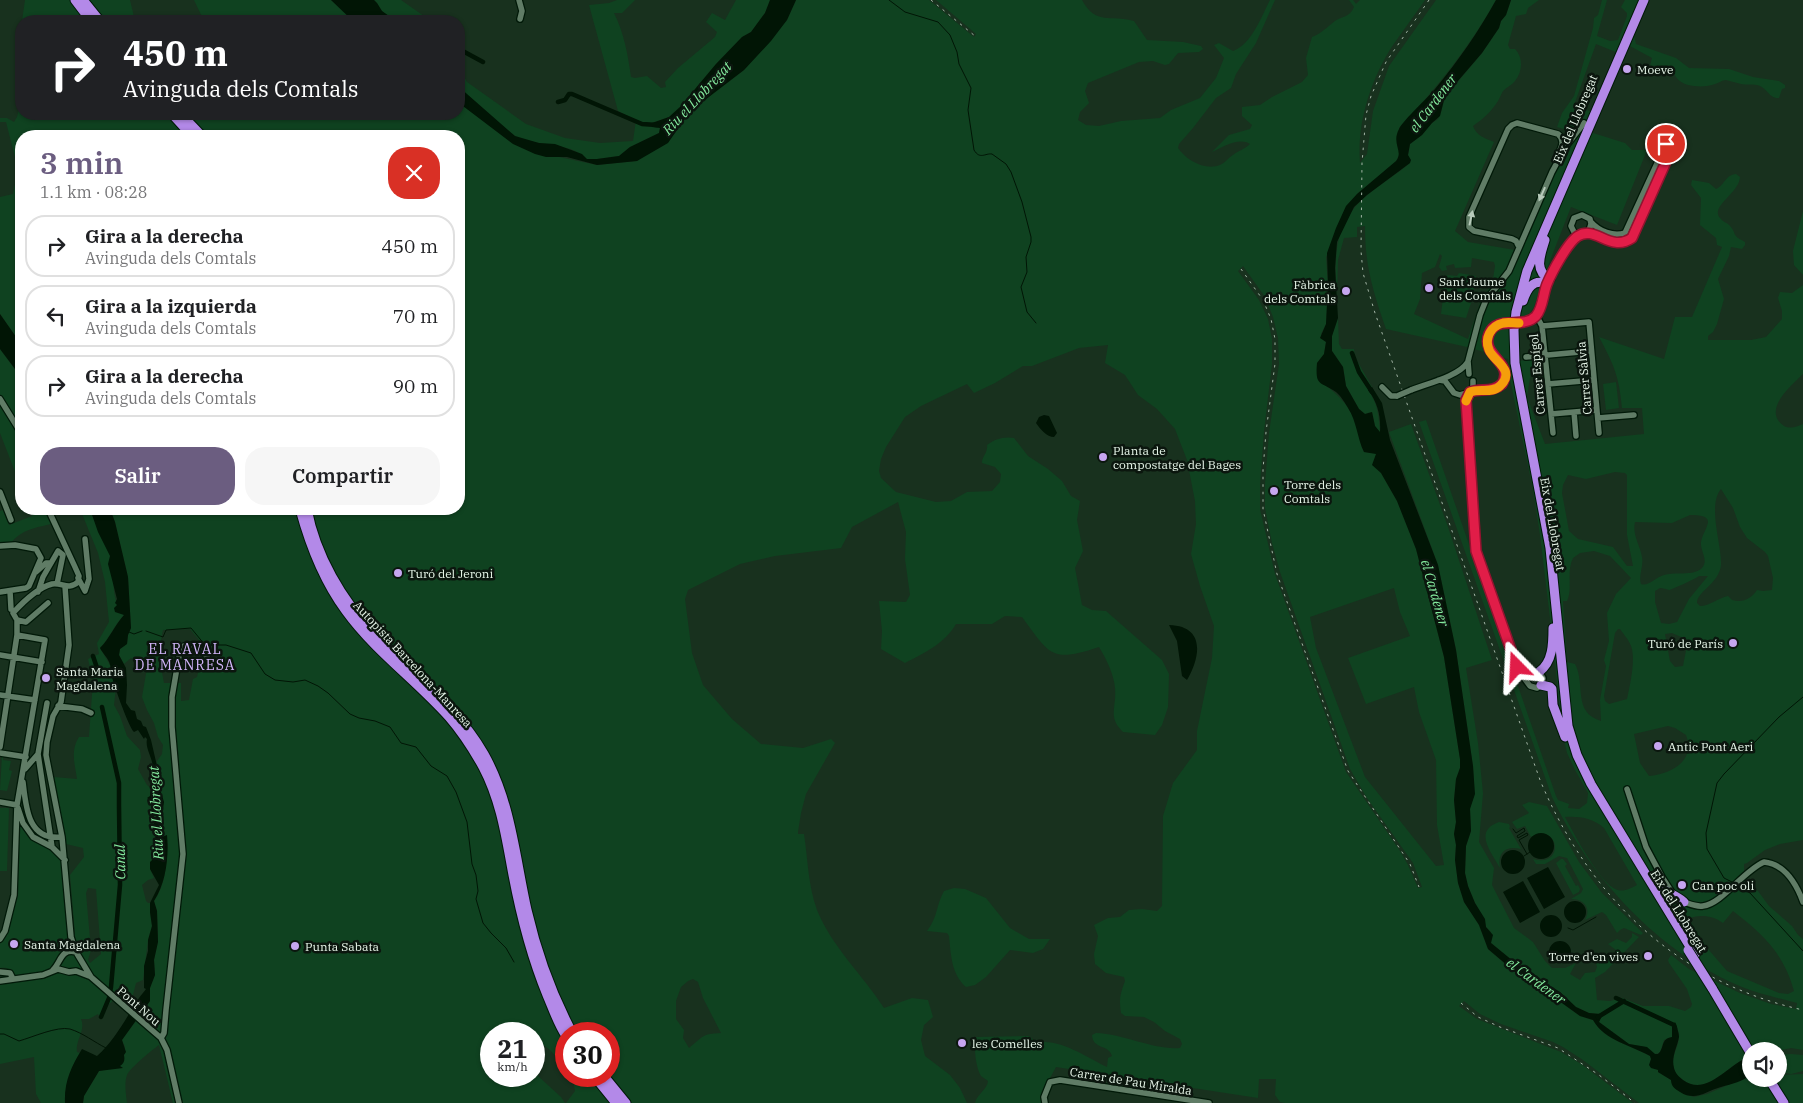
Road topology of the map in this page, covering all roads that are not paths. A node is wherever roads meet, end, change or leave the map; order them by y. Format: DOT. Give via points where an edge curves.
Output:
graph roads {
  1 [pos="75,0"];
  2 [pos="84,0"];
  3 [pos="519,0"];
  4 [pos="1640,0"];
  5 [pos="1644,0"];
  6 [pos="86,15"];
  7 [pos="95,15"];
  8 [pos="520,19"];
  9 [pos="177,120"];
  10 [pos="187,120"];
  11 [pos="1584,123"];
  12 [pos="187,130"];
  13 [pos="197,130"];
  14 [pos="1555,166"];
  15 [pos="1550,218"];
  16 [pos="1591,222"];
  17 [pos="1525,232"];
  18 [pos="1574,232"];
  19 [pos="1583,234"];
  20 [pos="1512,239"];
  21 [pos="1574,240"];
  22 [pos="1519,247"];
  23 [pos="1544,280"];
  24 [pos="1536,316"];
  25 [pos="1513,322"];
  26 [pos="1542,326"];
  27 [pos="1591,351"];
  28 [pos="1545,355"];
  29 [pos="1526,357"];
  30 [pos="1468,361"];
  31 [pos="1456,373"];
  32 [pos="1469,374"];
  33 [pos="1437,380"];
  34 [pos="1594,380"];
  35 [pos="1473,381"];
  36 [pos="1548,384"];
  37 [pos="1450,386"];
  38 [pos="1382,387"];
  39 [pos="1484,390"];
  40 [pos="1469,392"];
  41 [pos="1458,395"];
  42 [pos="0,400"];
  43 [pos="1465,408"];
  44 [pos="1597,410"];
  45 [pos="1574,412"];
  46 [pos="1551,414"];
  47 [pos="1634,415"];
  48 [pos="1598,418"];
  49 [pos="15,424"];
  50 [pos="1552,433"];
  51 [pos="1599,433"];
  52 [pos="1576,436"];
  53 [pos="0,492"];
  54 [pos="3,507"];
  55 [pos="51,515"];
  56 [pos="302,515"];
  57 [pos="309,515"];
  58 [pos="11,520"];
  59 [pos="85,539"];
  60 [pos="1,546"];
  61 [pos="0,553"];
  62 [pos="50,563"];
  63 [pos="35,573"];
  64 [pos="78,578"];
  65 [pos="57,584"];
  66 [pos="65,586"];
  67 [pos="26,588"];
  68 [pos="10,591"];
  69 [pos="0,592"];
  70 [pos="38,592"];
  71 [pos="48,603"];
  72 [pos="22,604"];
  73 [pos="12,611"];
  74 [pos="1553,612"];
  75 [pos="17,620"];
  76 [pos="17,635"];
  77 [pos="0,655"];
  78 [pos="207,656"];
  79 [pos="14,658"];
  80 [pos="42,662"];
  81 [pos="1518,670"];
  82 [pos="1534,673"];
  83 [pos="1527,680"];
  84 [pos="1541,685"];
  85 [pos="0,695"];
  86 [pos="8,696"];
  87 [pos="35,700"];
  88 [pos="47,702"];
  89 [pos="58,706"];
  90 [pos="91,713"];
  91 [pos="0,746"];
  92 [pos="0,753"];
  93 [pos="38,754"];
  94 [pos="1574,756"];
  95 [pos="26,757"];
  96 [pos="23,772"];
  97 [pos="1627,789"];
  98 [pos="0,802"];
  99 [pos="17,804"];
  100 [pos="62,837"];
  101 [pos="52,838"];
  102 [pos="63,846"];
  103 [pos="52,847"];
  104 [pos="65,860"];
  105 [pos="1647,880"];
  106 [pos="1672,894"];
  107 [pos="1661,899"];
  108 [pos="1682,902"];
  109 [pos="1803,902"];
  110 [pos="1668,913"];
  111 [pos="71,937"];
  112 [pos="0,939"];
  113 [pos="67,952"];
  114 [pos="76,952"];
  115 [pos="60,960"];
  116 [pos="81,962"];
  117 [pos="64,970"];
  118 [pos="52,971"];
  119 [pos="76,971"];
  120 [pos="0,972"];
  121 [pos="91,977"];
  122 [pos="13,979"];
  123 [pos="0,981"];
  124 [pos="559,1022"];
  125 [pos="568,1022"];
  126 [pos="160,1037"];
  127 [pos="1746,1042"];
  128 [pos="603,1087"];
  129 [pos="613,1087"];
  130 [pos="1773,1087"];
  131 [pos="179,1103"];
  132 [pos="616,1103"];
  133 [pos="626,1103"];
  134 [pos="1044,1103"];
  135 [pos="1209,1103"];
  136 [pos="1783,1103"];
  1 -- 6 [label="highway"];
  2 -- 7 [label="highway"];
  3 -- 8 [label="street"];
  4 -- 74 [label="highway, Eix del Llobregat" via="1523,269 1511,312 1511,363 1543,526"];
  5 -- 15 [label="highway, Eix del Llobregat"];
  9 -- 12 [label="highway"];
  10 -- 13 [label="highway"];
  11 -- 14 [label="street"];
  14 -- 17 [label="street, one-way"];
  20 -- 14 [label="street, one-way" via="1474,231 1468,224 1508,128 1516,123 1558,134 1562,144"];
  15 -- 23 [label="highway" via="1540,262"];
  15 -- 25 [label="highway, Eix del Llobregat" via="1522,286"];
  16 -- 18 [label="street" via="1585,216 1576,216 1571,222"];
  16 -- 19 [label="street"];
  16 -- 19 [label="street" via="1613,234 1625,233 1666,144 1673,146 1632,238 1615,243 1593,234"];
  17 -- 20 [label="street"];
  17 -- 22 [label="street"];
  18 -- 19 [label="street"];
  18 -- 21 [label="street"];
  19 -- 21 [label="street"];
  20 -- 22 [label="street"];
  21 -- 23 [label="street"];
  22 -- 30 [label="street" via="1506,276 1486,300"];
  23 -- 24 [label="street"];
  23 -- 25 [label="highway" via="1528,288"];
  24 -- 25 [label="street" via="1530,321"];
  24 -- 26 [label="street, Carrer Espígol"];
  25 -- 39 [label="street" via="1494,327 1489,333 1487,340 1491,353 1504,368 1504,380 1494,390"];
  25 -- 105 [label="highway, Eix del Llobregat" via="1518,382 1554,571 1570,734 1587,778"];
  26 -- 27 [label="street, Carrer Sàlvia" via="1588,322"];
  26 -- 28 [label="street, Carrer Espígol"];
  27 -- 28 [label="street"];
  27 -- 34 [label="street, Carrer Sàlvia"];
  28 -- 29 [label="street"];
  28 -- 36 [label="street, Carrer Espígol"];
  30 -- 31 [label="street"];
  30 -- 32 [label="street"];
  31 -- 32 [label="street"];
  31 -- 33 [label="street"];
  31 -- 37 [label="street" via="1450,380"];
  32 -- 35 [label="street"];
  33 -- 37 [label="street"];
  33 -- 38 [label="street, bridge" via="1397,396 1391,396"];
  34 -- 36 [label="street"];
  34 -- 44 [label="street, Carrer Sàlvia"];
  35 -- 39 [label="street"];
  35 -- 40 [label="street"];
  36 -- 46 [label="street, Carrer Espígol"];
  37 -- 41 [label="street"];
  39 -- 40 [label="street"];
  40 -- 41 [label="street"];
  40 -- 43 [label="street"];
  41 -- 43 [label="street"];
  42 -- 49 [label="street"];
  43 -- 81 [label="street" via="1476,551"];
  44 -- 45 [label="street"];
  44 -- 48 [label="street, Carrer Sàlvia"];
  45 -- 46 [label="street"];
  45 -- 52 [label="street"];
  46 -- 50 [label="street, Carrer Espígol"];
  47 -- 48 [label="street"];
  48 -- 51 [label="street, Carrer Sàlvia"];
  53 -- 54 [label="street"];
  54 -- 58 [label="street"];
  55 -- 64 [label="street"];
  56 -- 124 [label="highway, Autopista Barcelona-Manresa" via="319,567 346,612 462,732 484,770 501,813 528,943"];
  57 -- 125 [label="highway, Autopista Barcelona-Manresa" via="319,550 354,610 374,634 451,709 472,734 496,777 510,818 535,939"];
  59 -- 64 [label="street" via="89,580 84,591"];
  60 -- 61 [label="street"];
  60 -- 63 [label="street" via="15,545 36,550 41,558"];
  62 -- 63 [label="street"];
  62 -- 65 [label="street" via="61,553"];
  62 -- 70 [label="street"];
  63 -- 67 [label="street"];
  64 -- 66 [label="street" via="75,585"];
  65 -- 66 [label="street"];
  65 -- 70 [label="street"];
  66 -- 89 [label="street" via="69,646"];
  67 -- 68 [label="street"];
  67 -- 72 [label="street"];
  68 -- 69 [label="street"];
  68 -- 73 [label="street"];
  70 -- 72 [label="street"];
  71 -- 75 [label="street" via="26,622"];
  72 -- 73 [label="street"];
  73 -- 75 [label="street"];
  74 -- 82 [label="highway" via="1552,652 1547,663"];
  74 -- 94 [label="highway, Eix del Llobregat" via="1563,714"];
  75 -- 76 [label="street"];
  76 -- 79 [label="street"];
  76 -- 80 [label="street" via="45,640"];
  77 -- 79 [label="street"];
  78 -- 126 [label="street" via="193,645 180,650 172,697 172,739 183,854 164,1033"];
  79 -- 80 [label="street"];
  79 -- 86 [label="street"];
  80 -- 87 [label="street"];
  81 -- 82 [label="street"];
  81 -- 83 [label="street"];
  82 -- 83 [label="street"];
  82 -- 84 [label="street" via="1543,678"];
  83 -- 84 [label="street" via="1532,687"];
  84 -- 94 [label="highway" via="1552,689 1553,704"];
  85 -- 86 [label="street"];
  86 -- 87 [label="street"];
  86 -- 91 [label="street"];
  87 -- 95 [label="street"];
  88 -- 93 [label="street"];
  89 -- 90 [label="street"];
  89 -- 100 [label="street" via="46,755"];
  92 -- 95 [label="street"];
  93 -- 96 [label="street"];
  93 -- 101 [label="street"];
  94 -- 105 [label="highway, Eix del Llobregat" via="1588,785"];
  95 -- 96 [label="street"];
  96 -- 99 [label="street"];
  96 -- 101 [label="street" via="31,819 36,830"];
  97 -- 106 [label="street" via="1646,847"];
  98 -- 99 [label="street"];
  99 -- 103 [label="street" via="23,823 33,837"];
  99 -- 112 [label="street" via="14,895"];
  100 -- 101 [label="street"];
  100 -- 102 [label="street"];
  101 -- 103 [label="street"];
  102 -- 103 [label="street"];
  102 -- 104 [label="street"];
  103 -- 104 [label="street"];
  104 -- 111 [label="street"];
  105 -- 106 [label="highway" via="1653,880"];
  105 -- 107 [label="highway"];
  105 -- 110 [label="highway, Eix del Llobregat"];
  106 -- 107 [label="highway"];
  106 -- 108 [label="highway"];
  107 -- 108 [label="highway"];
  107 -- 110 [label="highway"];
  108 -- 109 [label="street" via="1704,906 1764,862 1781,868 1795,884"];
  108 -- 110 [label="highway" via="1670,907"];
  110 -- 127 [label="highway, Eix del Llobregat, bridge"];
  111 -- 113 [label="street"];
  111 -- 114 [label="street"];
  113 -- 114 [label="street"];
  113 -- 115 [label="street"];
  114 -- 116 [label="street"];
  115 -- 117 [label="street"];
  115 -- 118 [label="street"];
  116 -- 119 [label="street"];
  116 -- 121 [label="street"];
  117 -- 118 [label="street"];
  117 -- 119 [label="street"];
  118 -- 122 [label="street"];
  119 -- 121 [label="street"];
  120 -- 122 [label="street" via="10,973"];
  121 -- 126 [label="street, Pont Nou"];
  122 -- 123 [label="street"];
  126 -- 131 [label="street" via="167,1050"];
  128 -- 132 [label="highway"];
  129 -- 133 [label="highway"];
  130 -- 136 [label="highway"];
  134 -- 135 [label="street, Carrer de Pau Miralda" via="1050,1082 1070,1081"];
}
